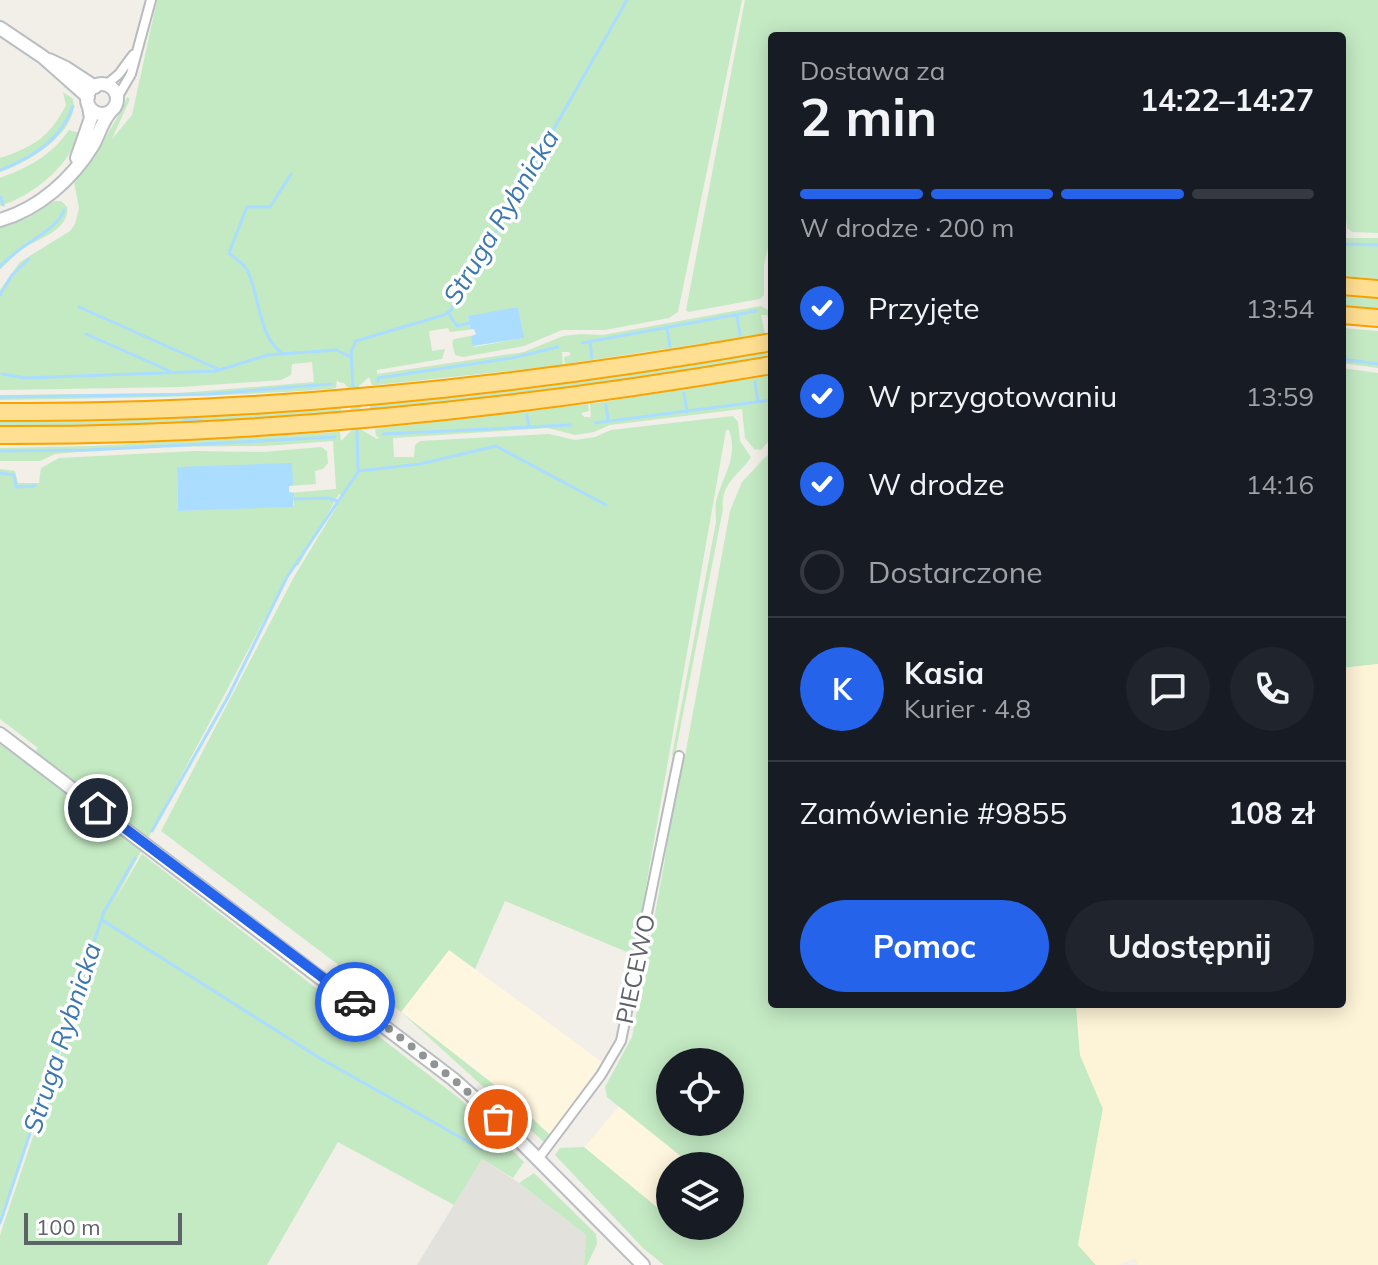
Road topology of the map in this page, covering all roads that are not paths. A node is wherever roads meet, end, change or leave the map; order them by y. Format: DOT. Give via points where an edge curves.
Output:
graph roads {
  1 [pos="151,0"];
  2 [pos="0,28"];
  3 [pos="136,51"];
  4 [pos="94,94"];
  5 [pos="117,98"];
  6 [pos="111,111"];
  7 [pos="71,172"];
  8 [pos="0,220"];
  9 [pos="1346,286"];
  10 [pos="1378,289"];
  11 [pos="1346,315"];
  12 [pos="1378,318"];
  13 [pos="768,343"];
  14 [pos="768,366"];
  15 [pos="0,412"];
  16 [pos="0,435"];
  17 [pos="0,734"];
  18 [pos="679,756"];
  19 [pos="538,1159"];
  20 [pos="643,1265"];
  1 -- 3 [label="street"];
  2 -- 4 [label="main road"];
  3 -- 4 [label="street"];
  3 -- 5 [label="street" via="129,80"];
  4 -- 5 [label="main road" via="114,90"];
  4 -- 6 [label="main road" via="102,114"];
  4 -- 7 [label="main road" via="88,129"];
  5 -- 6 [label="main road"];
  6 -- 7 [label="main road"];
  7 -- 8 [label="main road" via="37,204"];
  9 -- 10 [label="highway"];
  11 -- 12 [label="highway"];
  13 -- 15 [label="highway" via="521,381 369,396"];
  14 -- 16 [label="highway" via="524,403 370,419"];
  17 -- 19 [label="main road" via="422,1054"];
  18 -- 19 [label="street, PIECEWO" via="621,1041"];
  19 -- 20 [label="main road"];
}
